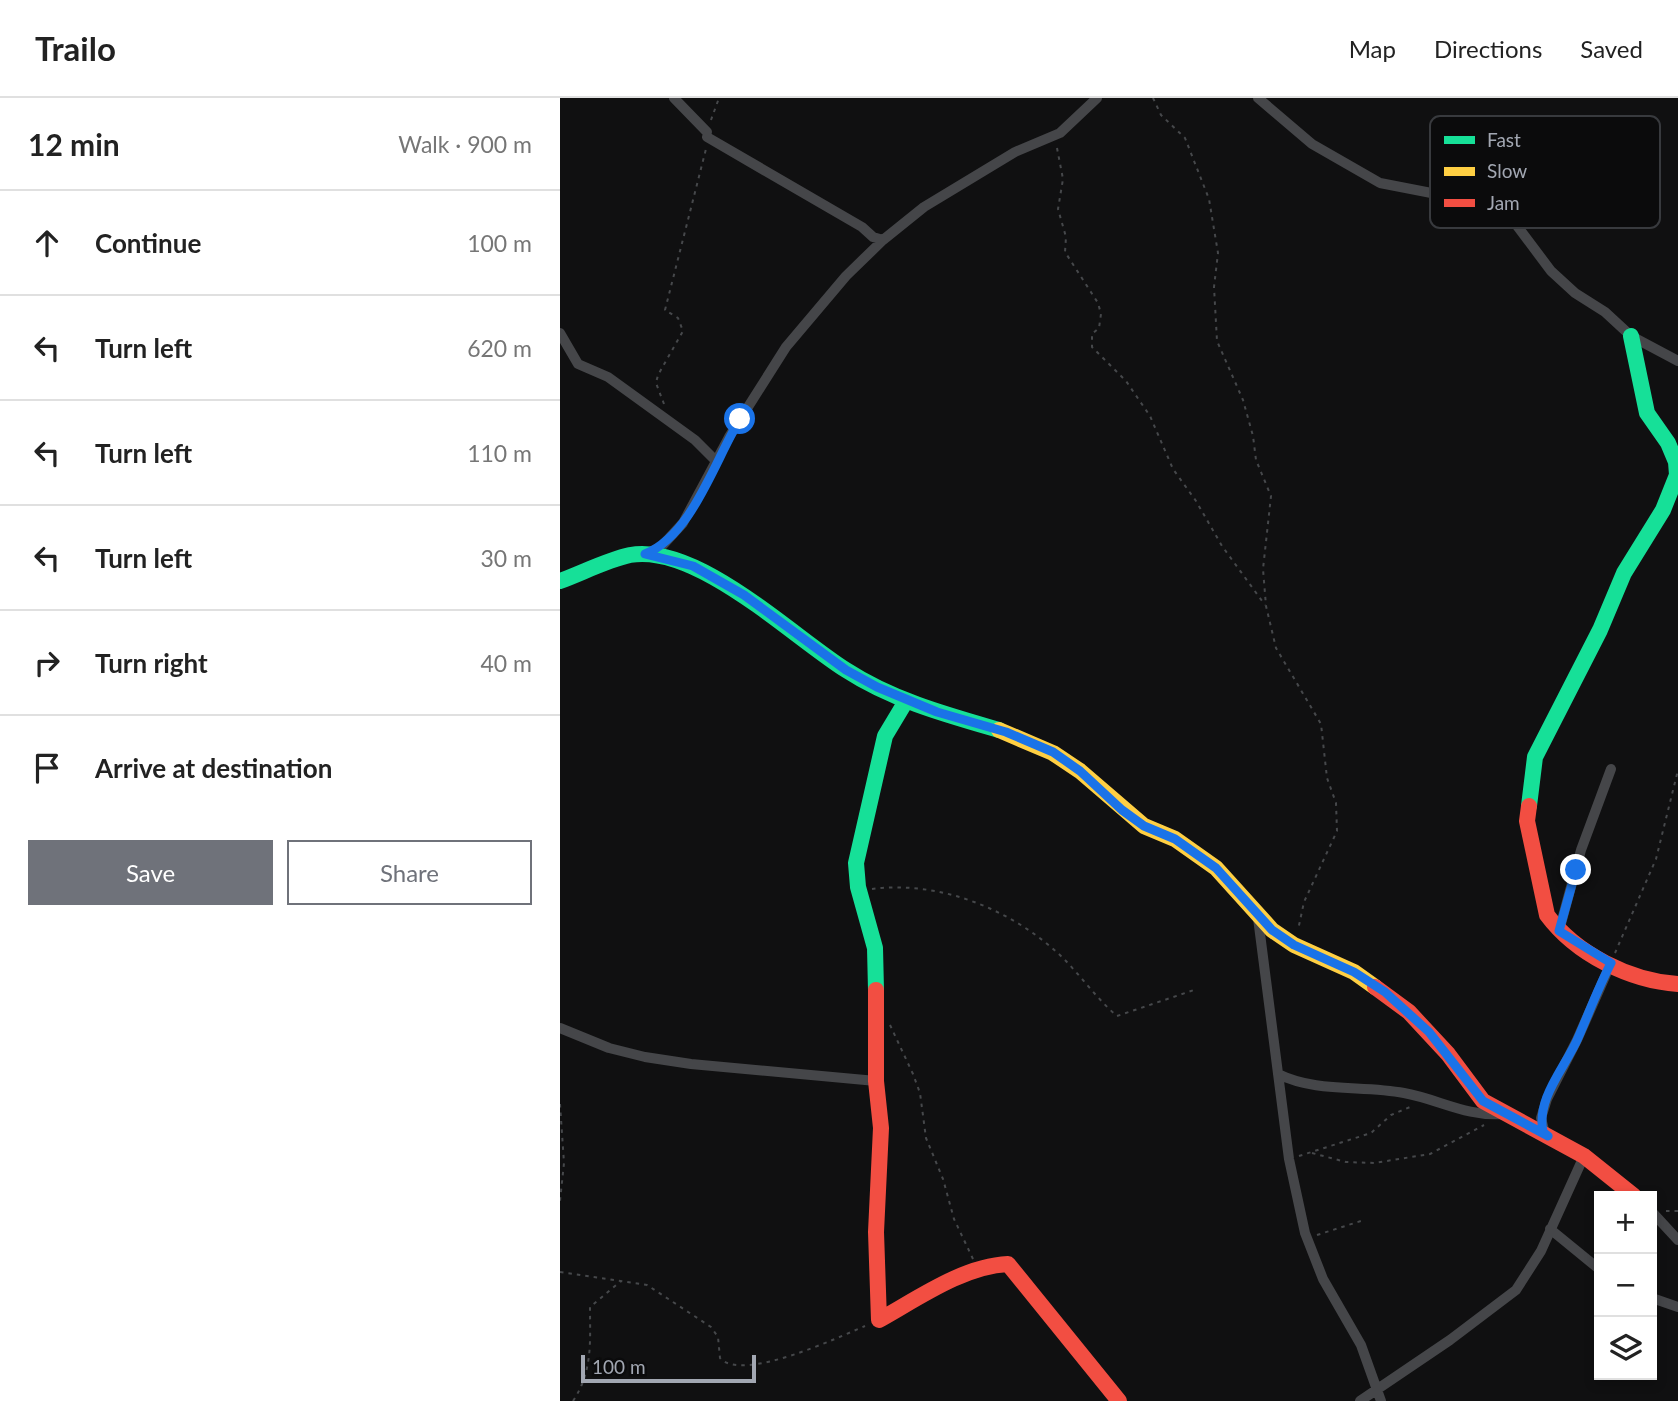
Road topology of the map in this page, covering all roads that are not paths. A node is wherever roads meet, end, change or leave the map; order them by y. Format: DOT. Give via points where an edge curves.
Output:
graph roads {
  1 [pos="674,98"];
  2 [pos="1097,98"];
  3 [pos="1258,98"];
  4 [pos="1430,193"];
  5 [pos="1519,228"];
  6 [pos="883,240"];
  7 [pos="560,332"];
  8 [pos="1631,336"];
  9 [pos="1678,360"];
  10 [pos="716,461"];
  11 [pos="645,554"];
  12 [pos="560,581"];
  13 [pos="906,701"];
  14 [pos="1611,769"];
  15 [pos="1258,918"];
  16 [pos="1559,931"];
  17 [pos="1611,963"];
  18 [pos="1678,984"];
  19 [pos="560,1028"];
  20 [pos="1278,1073"];
  21 [pos="876,1081"];
  22 [pos="1303,1085"];
  23 [pos="1280,1095"];
  24 [pos="1503,1114"];
  25 [pos="1548,1136"];
  26 [pos="1584,1156"];
  27 [pos="1628,1191"];
  28 [pos="1657,1217"];
  29 [pos="1550,1230"];
  30 [pos="1678,1240"];
  31 [pos="1594,1265"];
  32 [pos="1657,1300"];
  33 [pos="1678,1307"];
  34 [pos="1376,1389"];
  35 [pos="1119,1401"];
  36 [pos="1360,1401"];
  37 [pos="1381,1401"];
  1 -- 6 [label="street" via="707,134"];
  2 -- 6 [label="street" via="1060,133 969,179"];
  3 -- 4 [label="street" via="1312,144 1380,183"];
  5 -- 8 [label="street" via="1551,271"];
  6 -- 10 [label="street" via="819,305 786,347"];
  7 -- 10 [label="street" via="578,364 608,377 695,440"];
  8 -- 9 [label="street"];
  8 -- 16 [label="street" via="1647,413 1668,443 1677,475 1535,757 1527,821 1548,915"];
  10 -- 11 [label="street" via="683,523 661,547"];
  11 -- 12 [label="street" via="614,559"];
  11 -- 13 [label="street" via="675,559 716,579 846,670"];
  13 -- 15 [label="street" via="1053,752 1144,826 1175,839 1216,868"];
  13 -- 21 [label="street" via="885,736 856,863 875,943"];
  14 -- 16 [label="street" via="1581,849"];
  15 -- 20 [label="street"];
  15 -- 24 [label="street" via="1294,945 1354,972 1401,1005 1448,1054 1483,1101"];
  16 -- 17 [label="street"];
  17 -- 18 [label="street" via="1665,985"];
  17 -- 25 [label="street" via="1546,1099 1541,1118"];
  19 -- 21 [label="street" via="645,1057"];
  20 -- 22 [label="street"];
  20 -- 23 [label="street"];
  21 -- 35 [label="street" via="881,1128 878,1320 979,1271 1001,1263 1010,1266"];
  22 -- 23 [label="street"];
  22 -- 24 [label="street" via="1381,1089 1482,1116"];
  23 -- 34 [label="street" via="1305,1233 1323,1279 1361,1345"];
  24 -- 25 [label="street"];
  25 -- 26 [label="street"];
  26 -- 27 [label="street"];
  26 -- 29 [label="street"];
  28 -- 30 [label="street"];
  29 -- 31 [label="street"];
  29 -- 34 [label="street" via="1516,1290"];
  32 -- 33 [label="street"];
  34 -- 36 [label="street"];
  34 -- 37 [label="street"];
}
